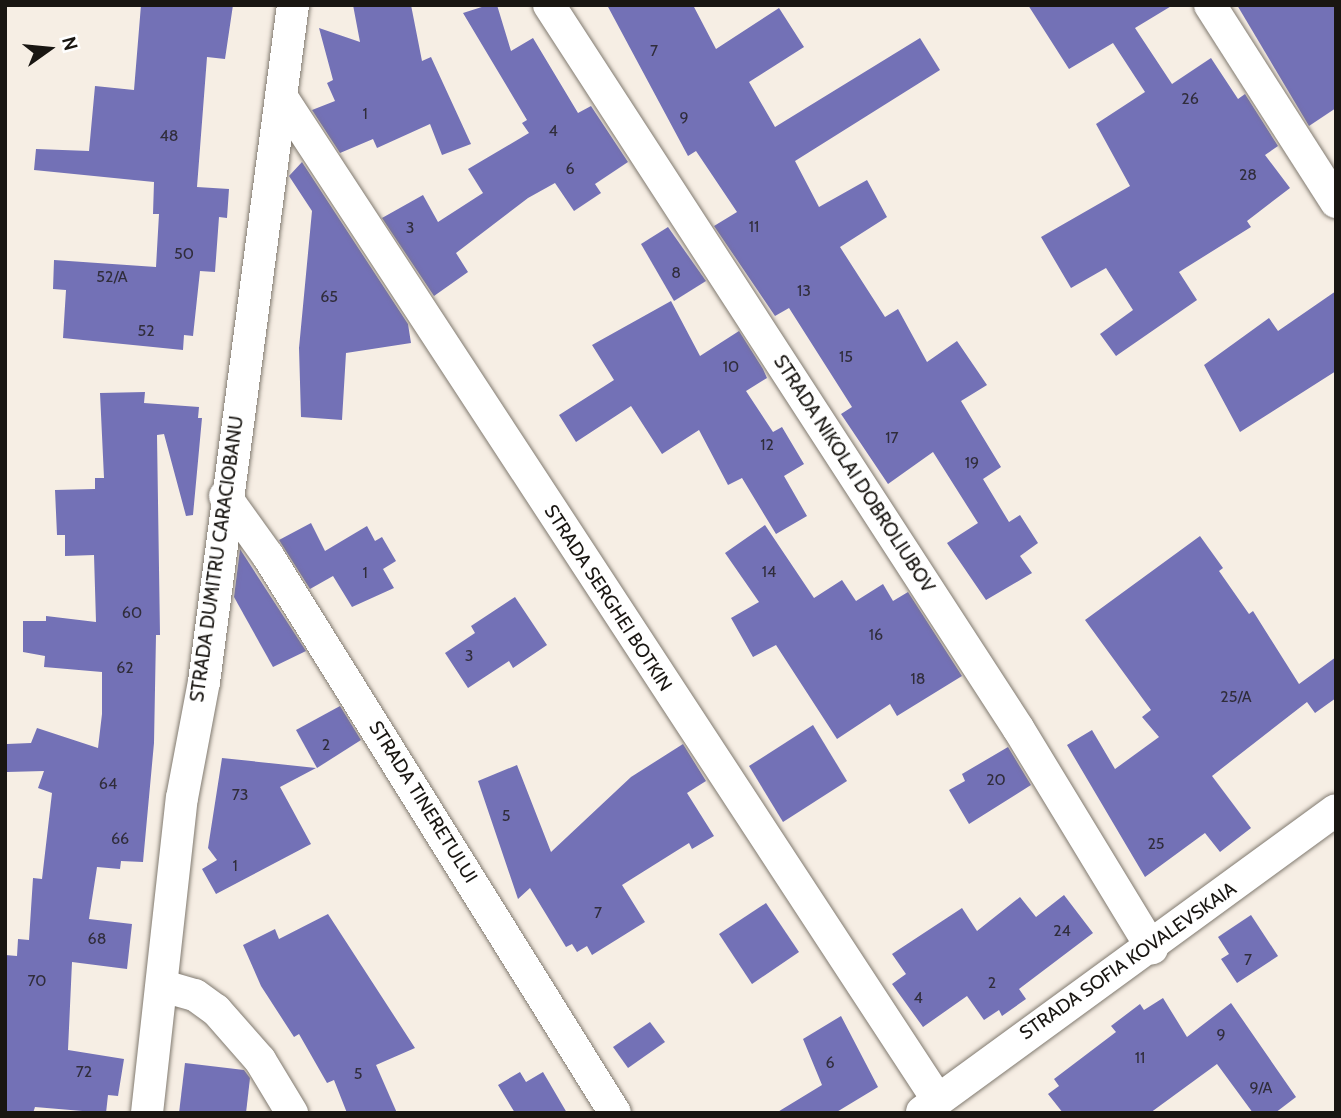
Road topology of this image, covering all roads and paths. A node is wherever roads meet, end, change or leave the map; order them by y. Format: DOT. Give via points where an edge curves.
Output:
graph roads {
  1 [pos="293,5"];
  2 [pos="549,5"];
  3 [pos="1210,5"];
  4 [pos="281,96"];
  5 [pos="1336,202"];
  6 [pos="225,496"];
  7 [pos="1336,810"];
  8 [pos="1152,948"];
  9 [pos="163,986"];
  10 [pos="929,1106"];
  11 [pos="147,1113"];
  12 [pos="292,1113"];
  13 [pos="615,1113"];
  1 -- 4 [label="street, STRADA DUMITRU CARACIOBANU"];
  2 -- 8 [label="street, STRADA NIKOLAI DOBROLIUBOV" via="1018,728"];
  3 -- 5 [label="street"];
  4 -- 6 [label="street, STRADA DUMITRU CARACIOBANU"];
  4 -- 10 [label="street, STRADA SERGHEI BOTKIN"];
  6 -- 9 [label="street, STRADA DUMITRU CARACIOBANU" via="204,682 182,798"];
  6 -- 13 [label="street, STRADA TINERETULUI" via="268,556"];
  7 -- 8 [label="street, STRADA SOFIA KOVALEVSKAIA"];
  8 -- 10 [label="street, STRADA SOFIA KOVALEVSKAIA"];
  9 -- 11 [label="street, STRADA DUMITRU CARACIOBANU"];
  9 -- 12 [label="street" via="195,995 221,1016 260,1060"];
}
